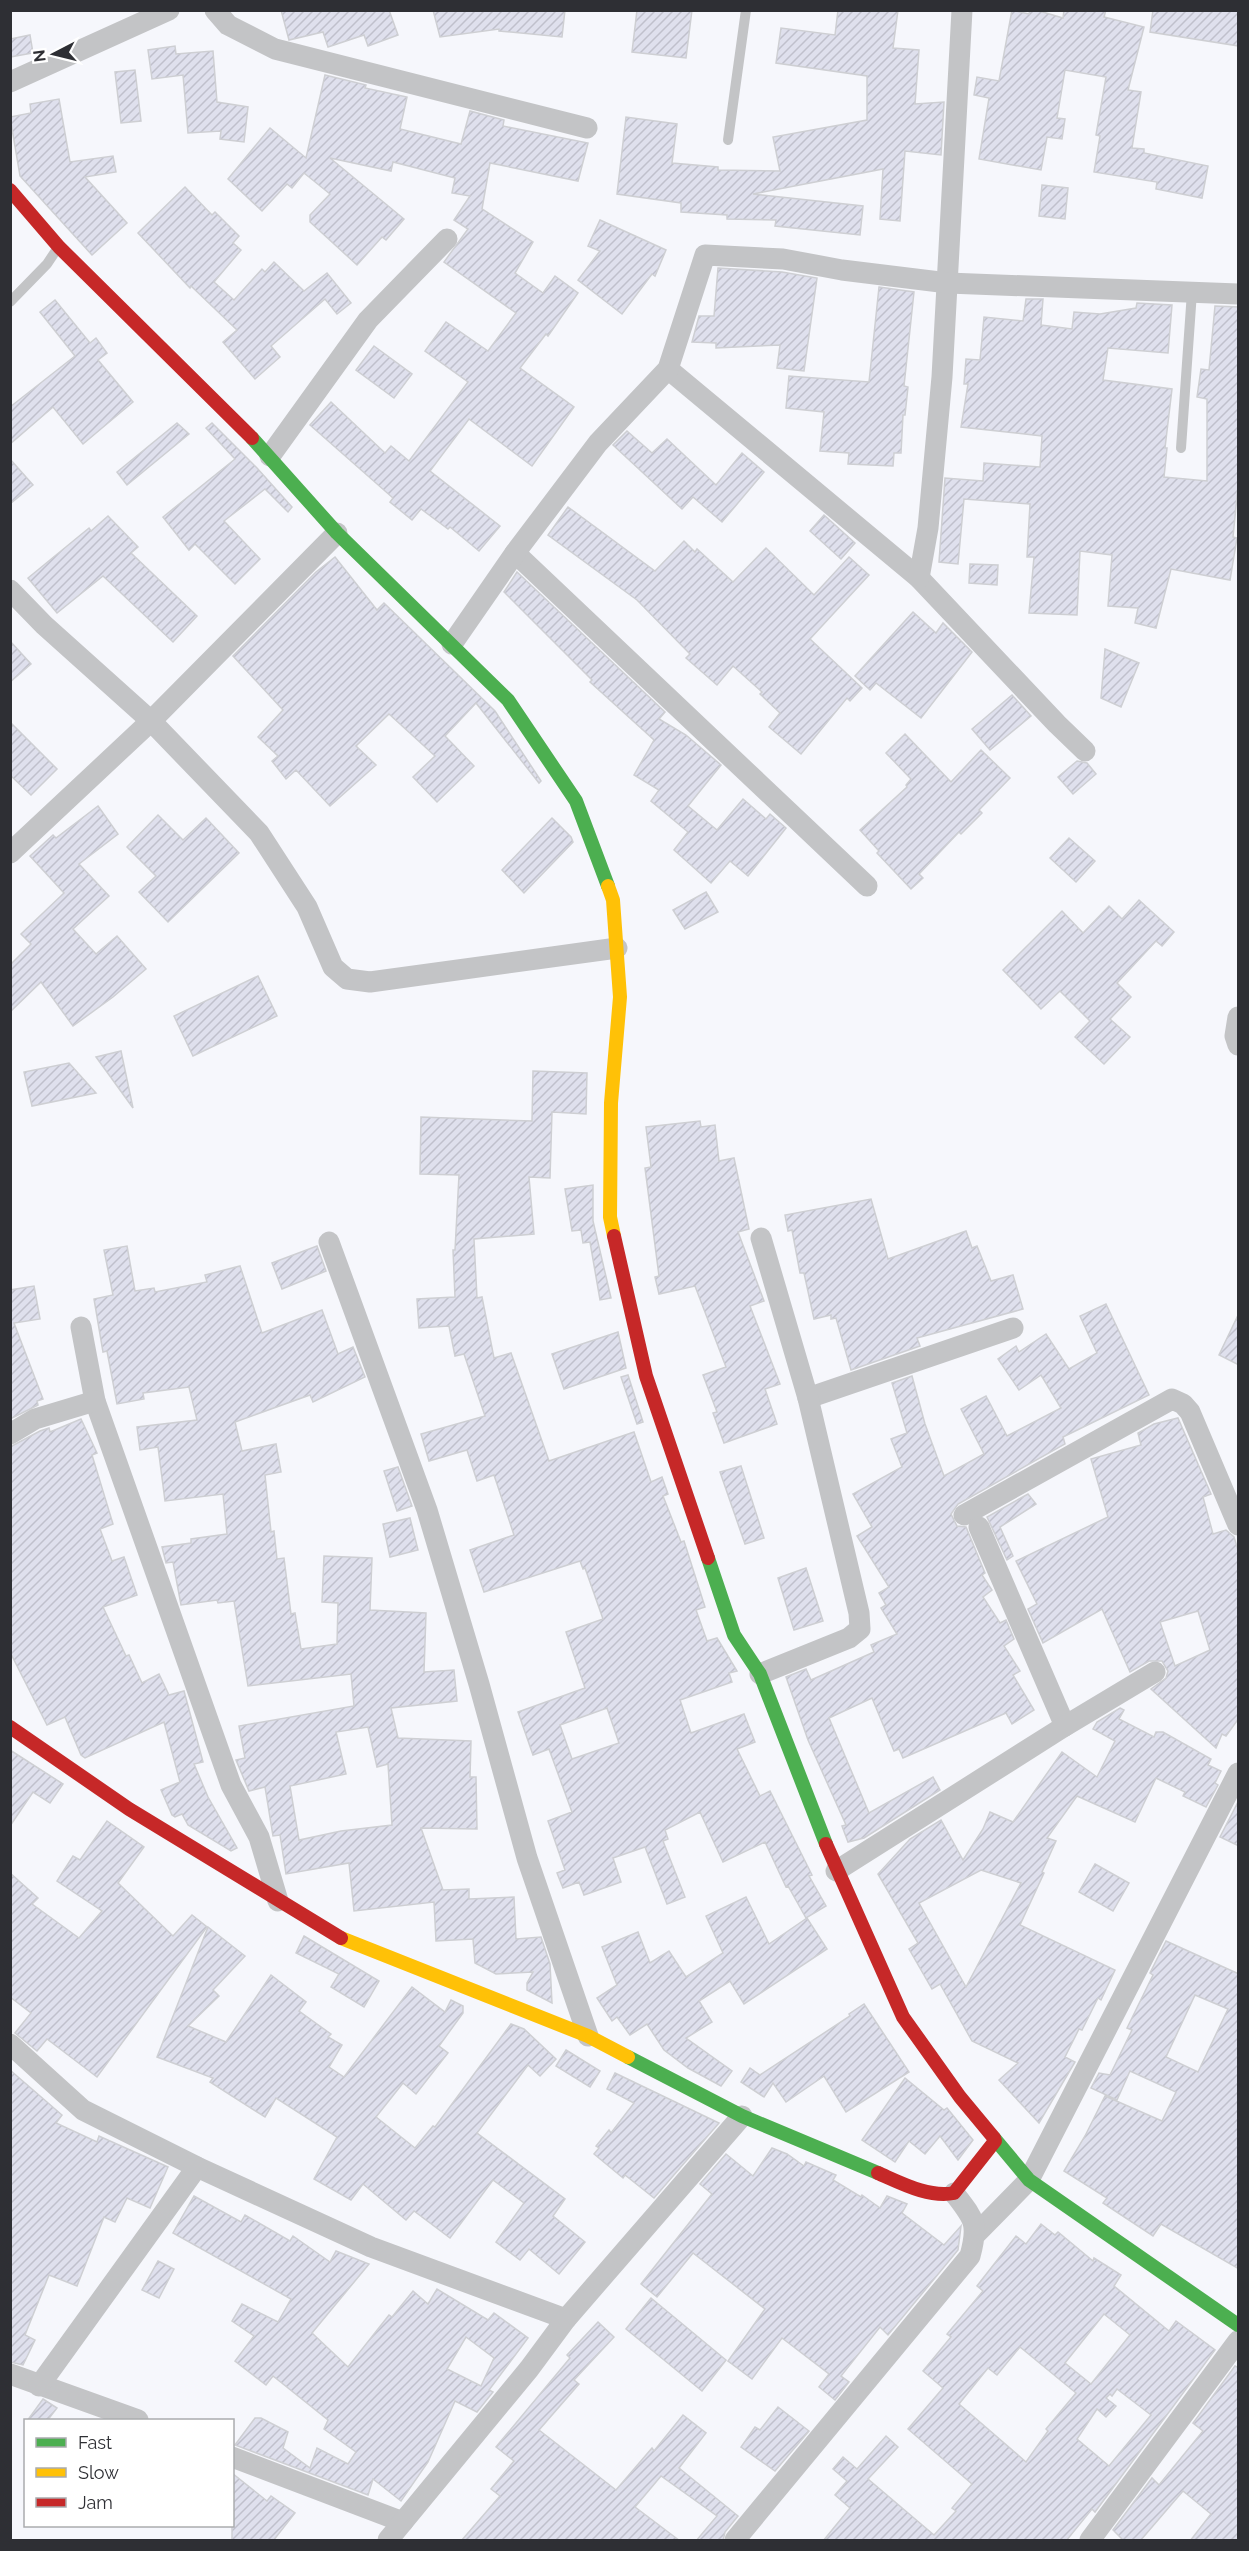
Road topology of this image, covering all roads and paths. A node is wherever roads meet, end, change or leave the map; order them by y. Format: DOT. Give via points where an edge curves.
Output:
graph roads {
  1 [pos="169,10"];
  2 [pos="215,10"];
  3 [pos="746,10"];
  4 [pos="962,10"];
  5 [pos="10,82"];
  6 [pos="587,128"];
  7 [pos="728,140"];
  8 [pos="10,190"];
  9 [pos="447,239"];
  10 [pos="59,247"];
  11 [pos="948,283"];
  12 [pos="1192,292"];
  13 [pos="1239,294"];
  14 [pos="10,302"];
  15 [pos="668,369"];
  16 [pos="1181,448"];
  17 [pos="270,456"];
  18 [pos="338,533"];
  19 [pos="515,553"];
  20 [pos="919,578"];
  21 [pos="10,590"];
  22 [pos="452,644"];
  23 [pos="151,721"];
  24 [pos="1085,751"];
  25 [pos="10,853"];
  26 [pos="867,886"];
  27 [pos="616,948"];
  28 [pos="1239,1017"];
  29 [pos="1239,1045"];
  30 [pos="760,1238"];
  31 [pos="329,1242"];
  32 [pos="81,1327"];
  33 [pos="1013,1328"];
  34 [pos="808,1398"];
  35 [pos="95,1401"];
  36 [pos="10,1434"];
  37 [pos="1239,1525"];
  38 [pos="1155,1672"];
  39 [pos="760,1674"];
  40 [pos="1065,1725"];
  41 [pos="10,1727"];
  42 [pos="1239,1773"];
  43 [pos="836,1871"];
  44 [pos="278,1901"];
  45 [pos="588,2036"];
  46 [pos="10,2044"];
  47 [pos="742,2116"];
  48 [pos="995,2141"];
  49 [pos="197,2167"];
  50 [pos="1029,2180"];
  51 [pos="954,2193"];
  52 [pos="977,2233"];
  53 [pos="566,2319"];
  54 [pos="1239,2325"];
  55 [pos="1239,2341"];
  56 [pos="10,2374"];
  57 [pos="39,2386"];
  58 [pos="132,2419"];
  59 [pos="234,2458"];
  60 [pos="403,2522"];
  61 [pos="388,2541"];
  62 [pos="735,2541"];
  63 [pos="1090,2541"];
  1 -- 5 [label="street"];
  2 -- 6 [label="street" via="228,25 275,49"];
  3 -- 7 [label="lane"];
  4 -- 11 [label="street"];
  8 -- 10 [label="street"];
  9 -- 17 [label="street" via="368,320"];
  10 -- 14 [label="lane"];
  10 -- 17 [label="street"];
  11 -- 12 [label="street"];
  11 -- 15 [label="street" via="783,259 705,255"];
  11 -- 20 [label="street" via="935,472"];
  12 -- 13 [label="street"];
  12 -- 16 [label="lane"];
  15 -- 19 [label="street" via="598,443"];
  15 -- 20 [label="street"];
  17 -- 18 [label="street"];
  18 -- 22 [label="street"];
  18 -- 23 [label="street"];
  19 -- 22 [label="street"];
  19 -- 26 [label="street"];
  20 -- 24 [label="street"];
  21 -- 23 [label="street"];
  22 -- 27 [label="street" via="508,700 576,801 613,900"];
  23 -- 25 [label="street"];
  23 -- 27 [label="street" via="259,833 307,907 333,967 347,979 370,982"];
  27 -- 39 [label="street" via="620,997 611,1103 610,1217 646,1376 734,1635"];
  28 -- 29 [label="street" via="1235,1036"];
  30 -- 34 [label="street"];
  31 -- 45 [label="street" via="428,1510 527,1858"];
  32 -- 35 [label="street"];
  33 -- 34 [label="street"];
  34 -- 39 [label="street" via="860,1629 849,1638"];
  35 -- 36 [label="street" via="35,1419"];
  35 -- 44 [label="street" via="231,1785 259,1837"];
  37 -- 40 [label="street" via="1190,1413 1172,1399 971,1521"];
  38 -- 40 [label="street"];
  39 -- 43 [label="street"];
  40 -- 43 [label="street"];
  41 -- 44 [label="street" via="129,1809"];
  42 -- 50 [label="street"];
  43 -- 48 [label="street" via="903,2017"];
  44 -- 45 [label="street" via="338,1937"];
  45 -- 47 [label="street"];
  46 -- 49 [label="street" via="83,2110"];
  47 -- 51 [label="street" via="906,2186"];
  47 -- 53 [label="street"];
  48 -- 50 [label="street"];
  48 -- 51 [label="street"];
  49 -- 53 [label="street" via="371,2247"];
  49 -- 57 [label="street"];
  50 -- 52 [label="street"];
  50 -- 54 [label="street"];
  51 -- 52 [label="street" via="971,2214"];
  52 -- 62 [label="street" via="970,2256"];
  53 -- 60 [label="street"];
  55 -- 63 [label="street"];
  56 -- 57 [label="street"];
  57 -- 58 [label="street"];
  59 -- 60 [label="street"];
  60 -- 61 [label="street"];
}
